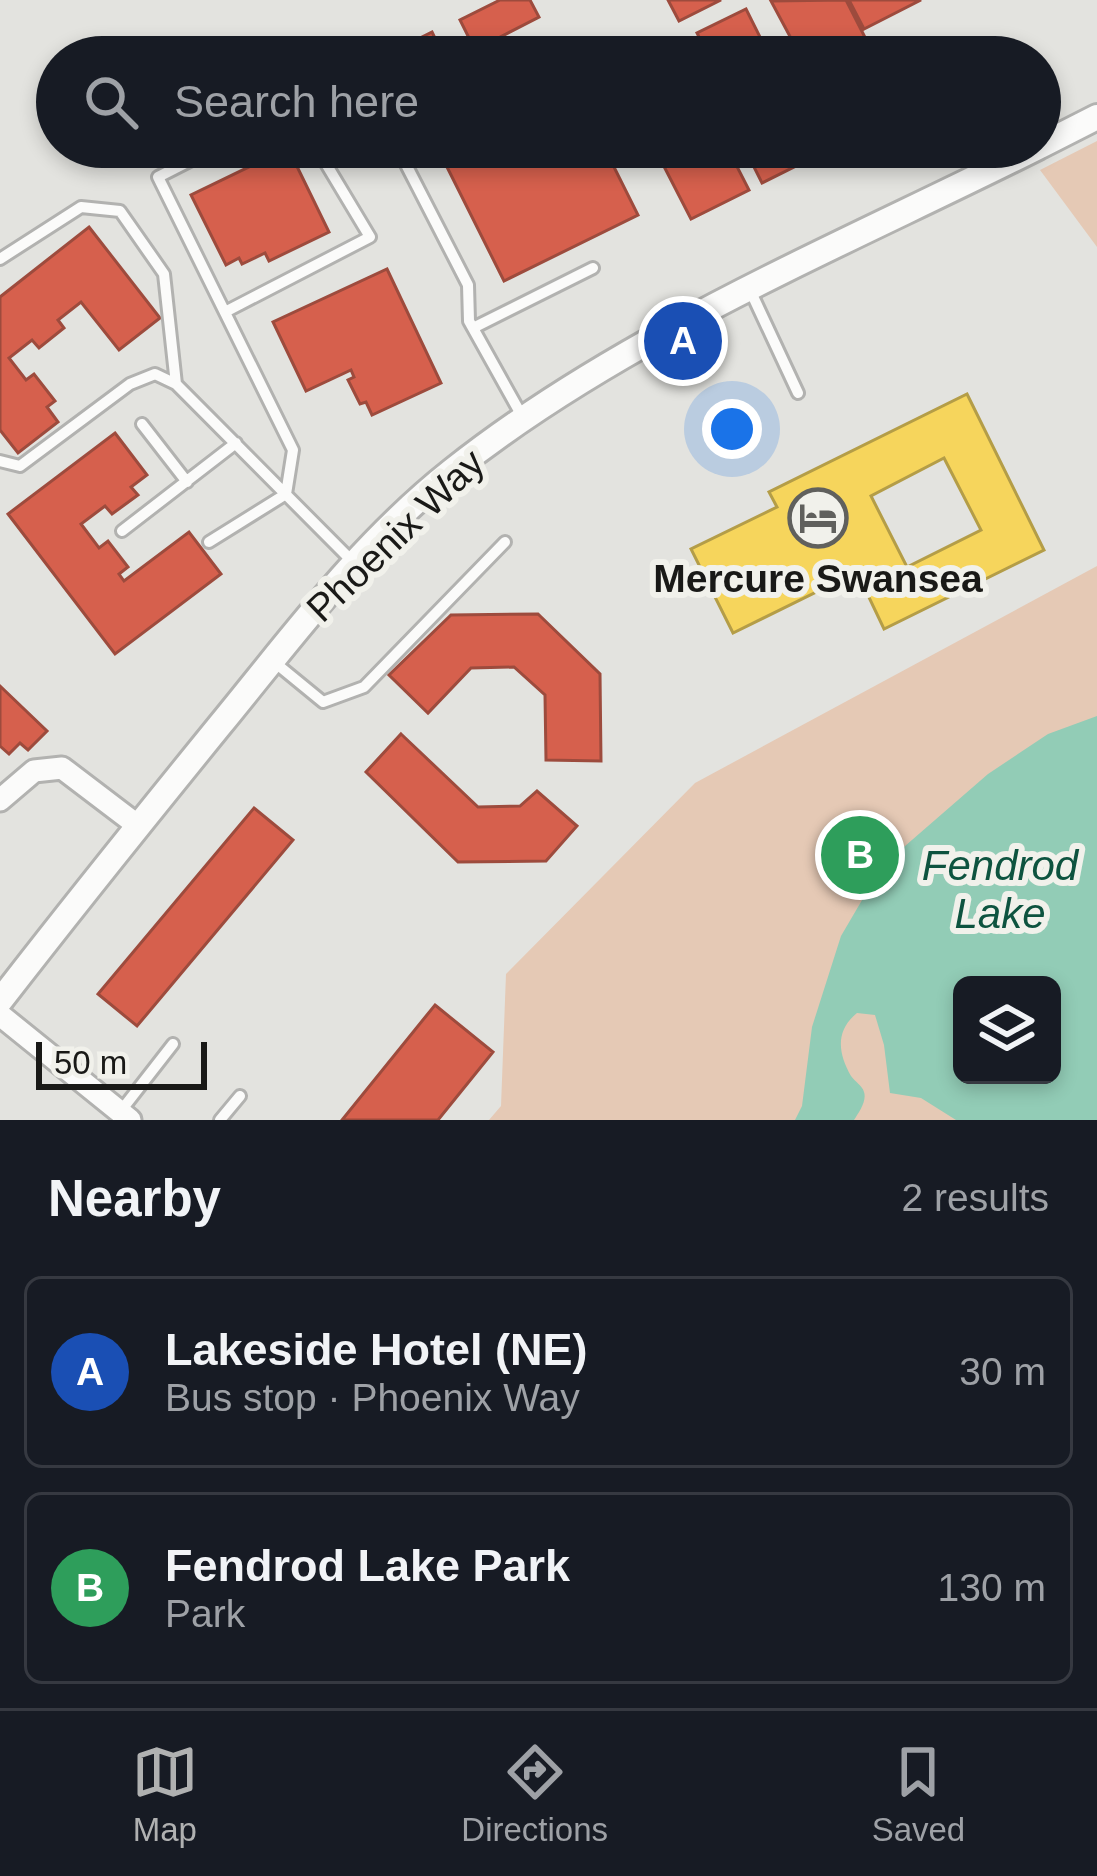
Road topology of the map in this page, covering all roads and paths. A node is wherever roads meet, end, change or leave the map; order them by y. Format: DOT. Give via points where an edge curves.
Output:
graph roads {
  1 [pos="1097,117"];
  2 [pos="1061,135"];
  3 [pos="176,168"];
  4 [pos="328,168"];
  5 [pos="408,168"];
  6 [pos="994,168"];
  7 [pos="0,259"];
  8 [pos="592,268"];
  9 [pos="749,287"];
  10 [pos="225,312"];
  11 [pos="473,328"];
  12 [pos="176,384"];
  13 [pos="798,393"];
  14 [pos="524,418"];
  15 [pos="142,424"];
  16 [pos="236,443"];
  17 [pos="0,461"];
  18 [pos="187,482"];
  19 [pos="286,494"];
  20 [pos="122,532"];
  21 [pos="209,542"];
  22 [pos="505,542"];
  23 [pos="354,563"];
  24 [pos="270,659"];
  25 [pos="0,800"];
  26 [pos="136,825"];
  27 [pos="0,1001"];
  28 [pos="0,1015"];
  29 [pos="173,1044"];
  30 [pos="241,1096"];
  31 [pos="125,1116"];
  32 [pos="220,1120"];
  1 -- 2 [label="street, Phoenix Way"];
  3 -- 10 [label="lane" via="158,177"];
  4 -- 10 [label="lane" via="370,238"];
  5 -- 11 [label="lane" via="468,285"];
  6 -- 9 [label="street, Phoenix Way"];
  7 -- 12 [label="lane" via="81,208 120,211 164,274"];
  8 -- 11 [label="lane"];
  9 -- 13 [label="lane"];
  9 -- 14 [label="street, Phoenix Way"];
  10 -- 19 [label="lane" via="293,450"];
  11 -- 14 [label="lane"];
  12 -- 16 [label="lane"];
  12 -- 17 [label="lane" via="155,374 130,384 20,466"];
  14 -- 23 [label="street, Phoenix Way" via="449,474"];
  15 -- 18 [label="lane"];
  16 -- 18 [label="lane"];
  16 -- 19 [label="lane"];
  18 -- 20 [label="lane"];
  19 -- 21 [label="lane"];
  19 -- 23 [label="lane"];
  22 -- 24 [label="lane" via="364,687 323,702"];
  23 -- 24 [label="street, Phoenix Way"];
  24 -- 26 [label="street, Phoenix Way"];
  25 -- 26 [label="street" via="34,771 62,768"];
  26 -- 27 [label="street, Phoenix Way"];
  28 -- 31 [label="street"];
  29 -- 31 [label="lane"];
  30 -- 32 [label="lane"];
}
